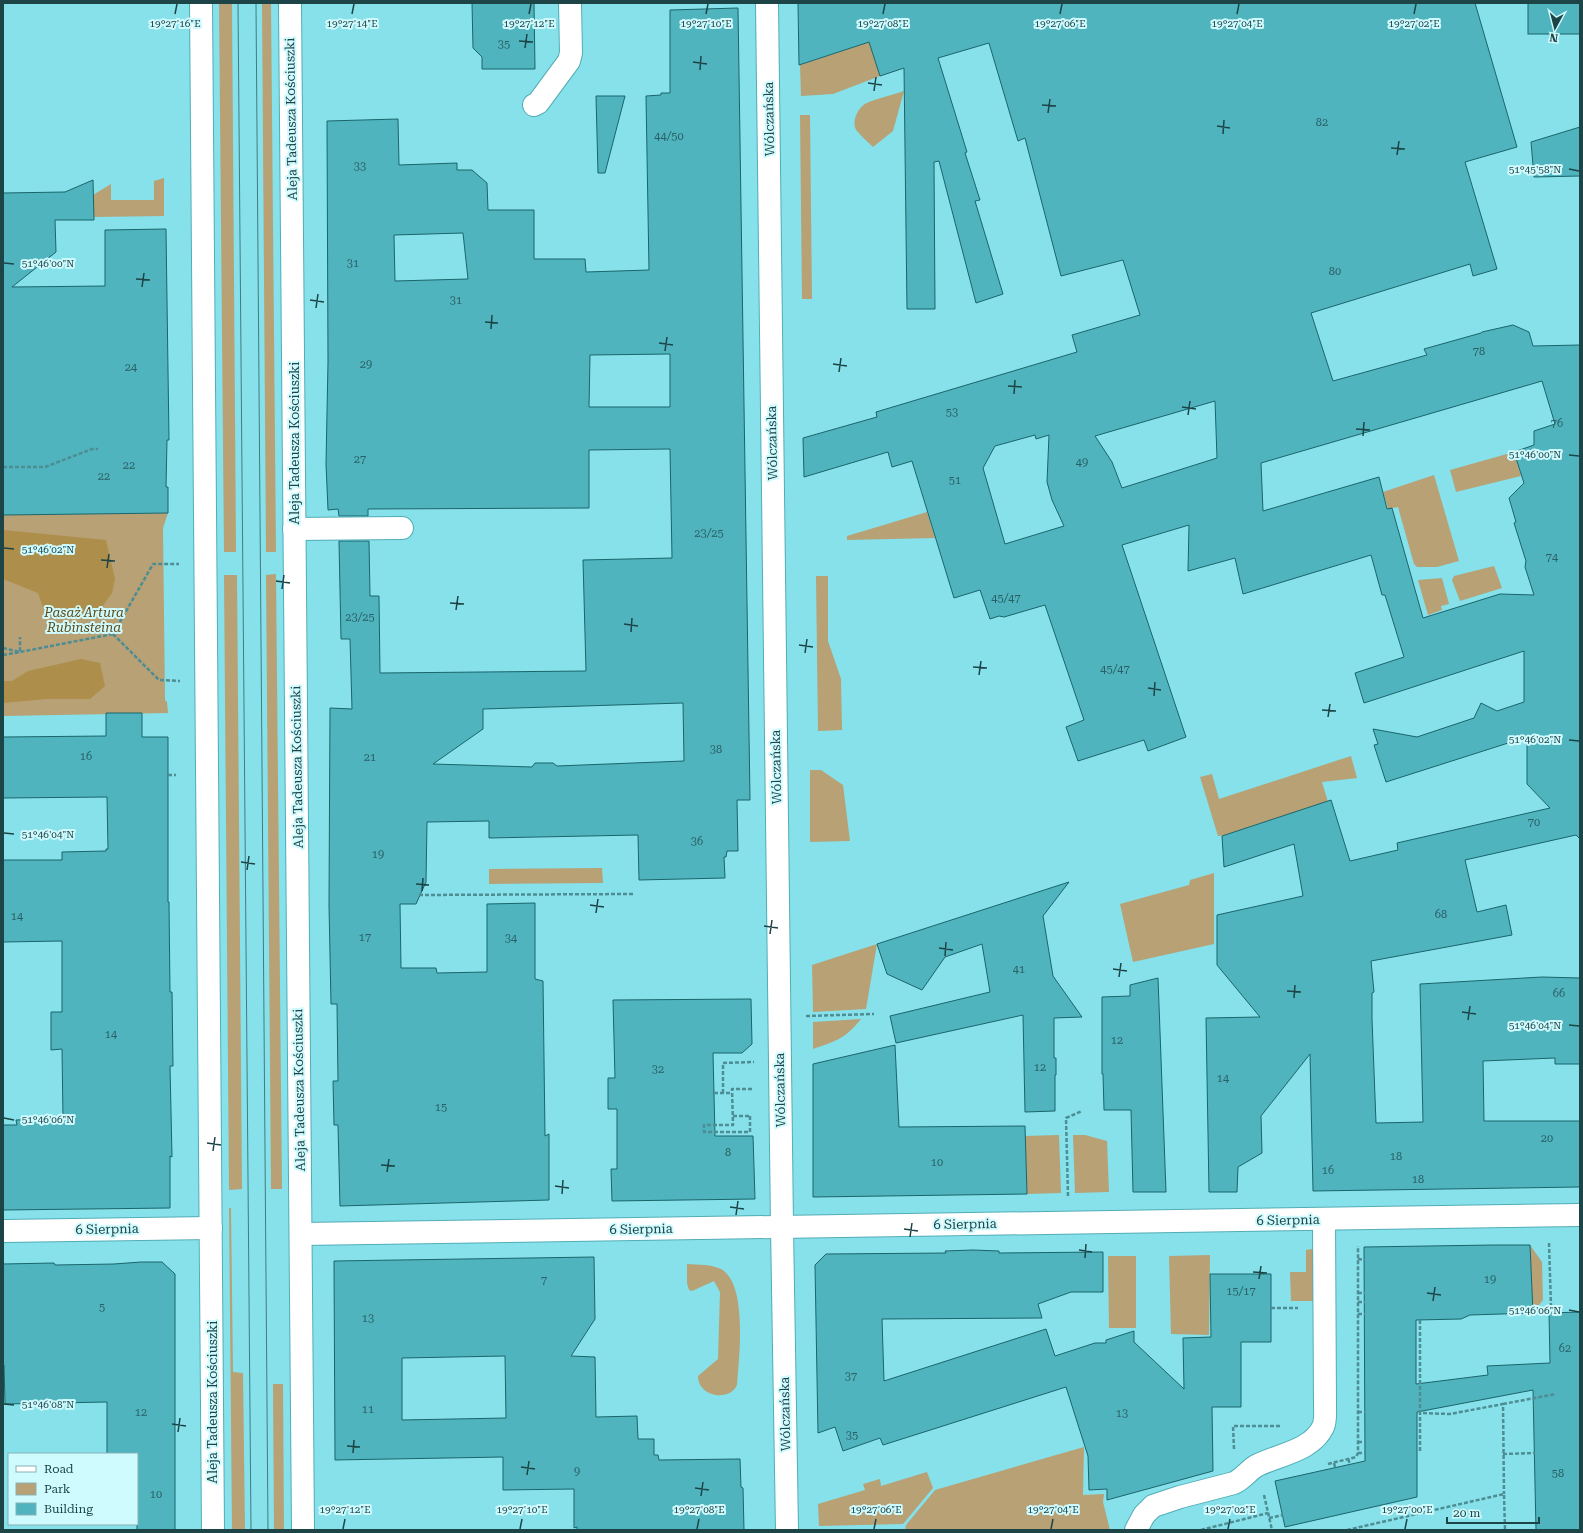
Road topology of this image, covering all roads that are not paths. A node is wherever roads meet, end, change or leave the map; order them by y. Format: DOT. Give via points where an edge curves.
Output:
graph roads {
  1 [pos="200,3"];
  2 [pos="290,3"];
  3 [pos="570,3"];
  4 [pos="767,3"];
  5 [pos="534,106"];
  6 [pos="402,528"];
  7 [pos="294,529"];
  8 [pos="1580,1215"];
  9 [pos="1324,1219"];
  10 [pos="211,1228"];
  11 [pos="782,1228"];
  12 [pos="3,1231"];
  13 [pos="301,1234"];
  14 [pos="213,1530"];
  15 [pos="303,1530"];
  16 [pos="787,1530"];
  17 [pos="1136,1530"];
  1 -- 10 [label="street, Aleja Tadeusza Kościuszki"];
  2 -- 7 [label="street, Aleja Tadeusza Kościuszki"];
  3 -- 5 [label="street" via="569,61"];
  4 -- 11 [label="street, Wólczańska"];
  6 -- 7 [label="street"];
  7 -- 13 [label="street, Aleja Tadeusza Kościuszki"];
  8 -- 9 [label="street, 6 Sierpnia"];
  9 -- 11 [label="street, 6 Sierpnia"];
  9 -- 17 [label="street" via="1324,1426 1313,1440 1254,1467 1234,1483 1153,1506 1144,1515"];
  10 -- 12 [label="street, 6 Sierpnia"];
  10 -- 14 [label="street, Aleja Tadeusza Kościuszki"];
  11 -- 13 [label="street, 6 Sierpnia"];
  11 -- 16 [label="street, Wólczańska"];
  13 -- 15 [label="street, Aleja Tadeusza Kościuszki"];
}
